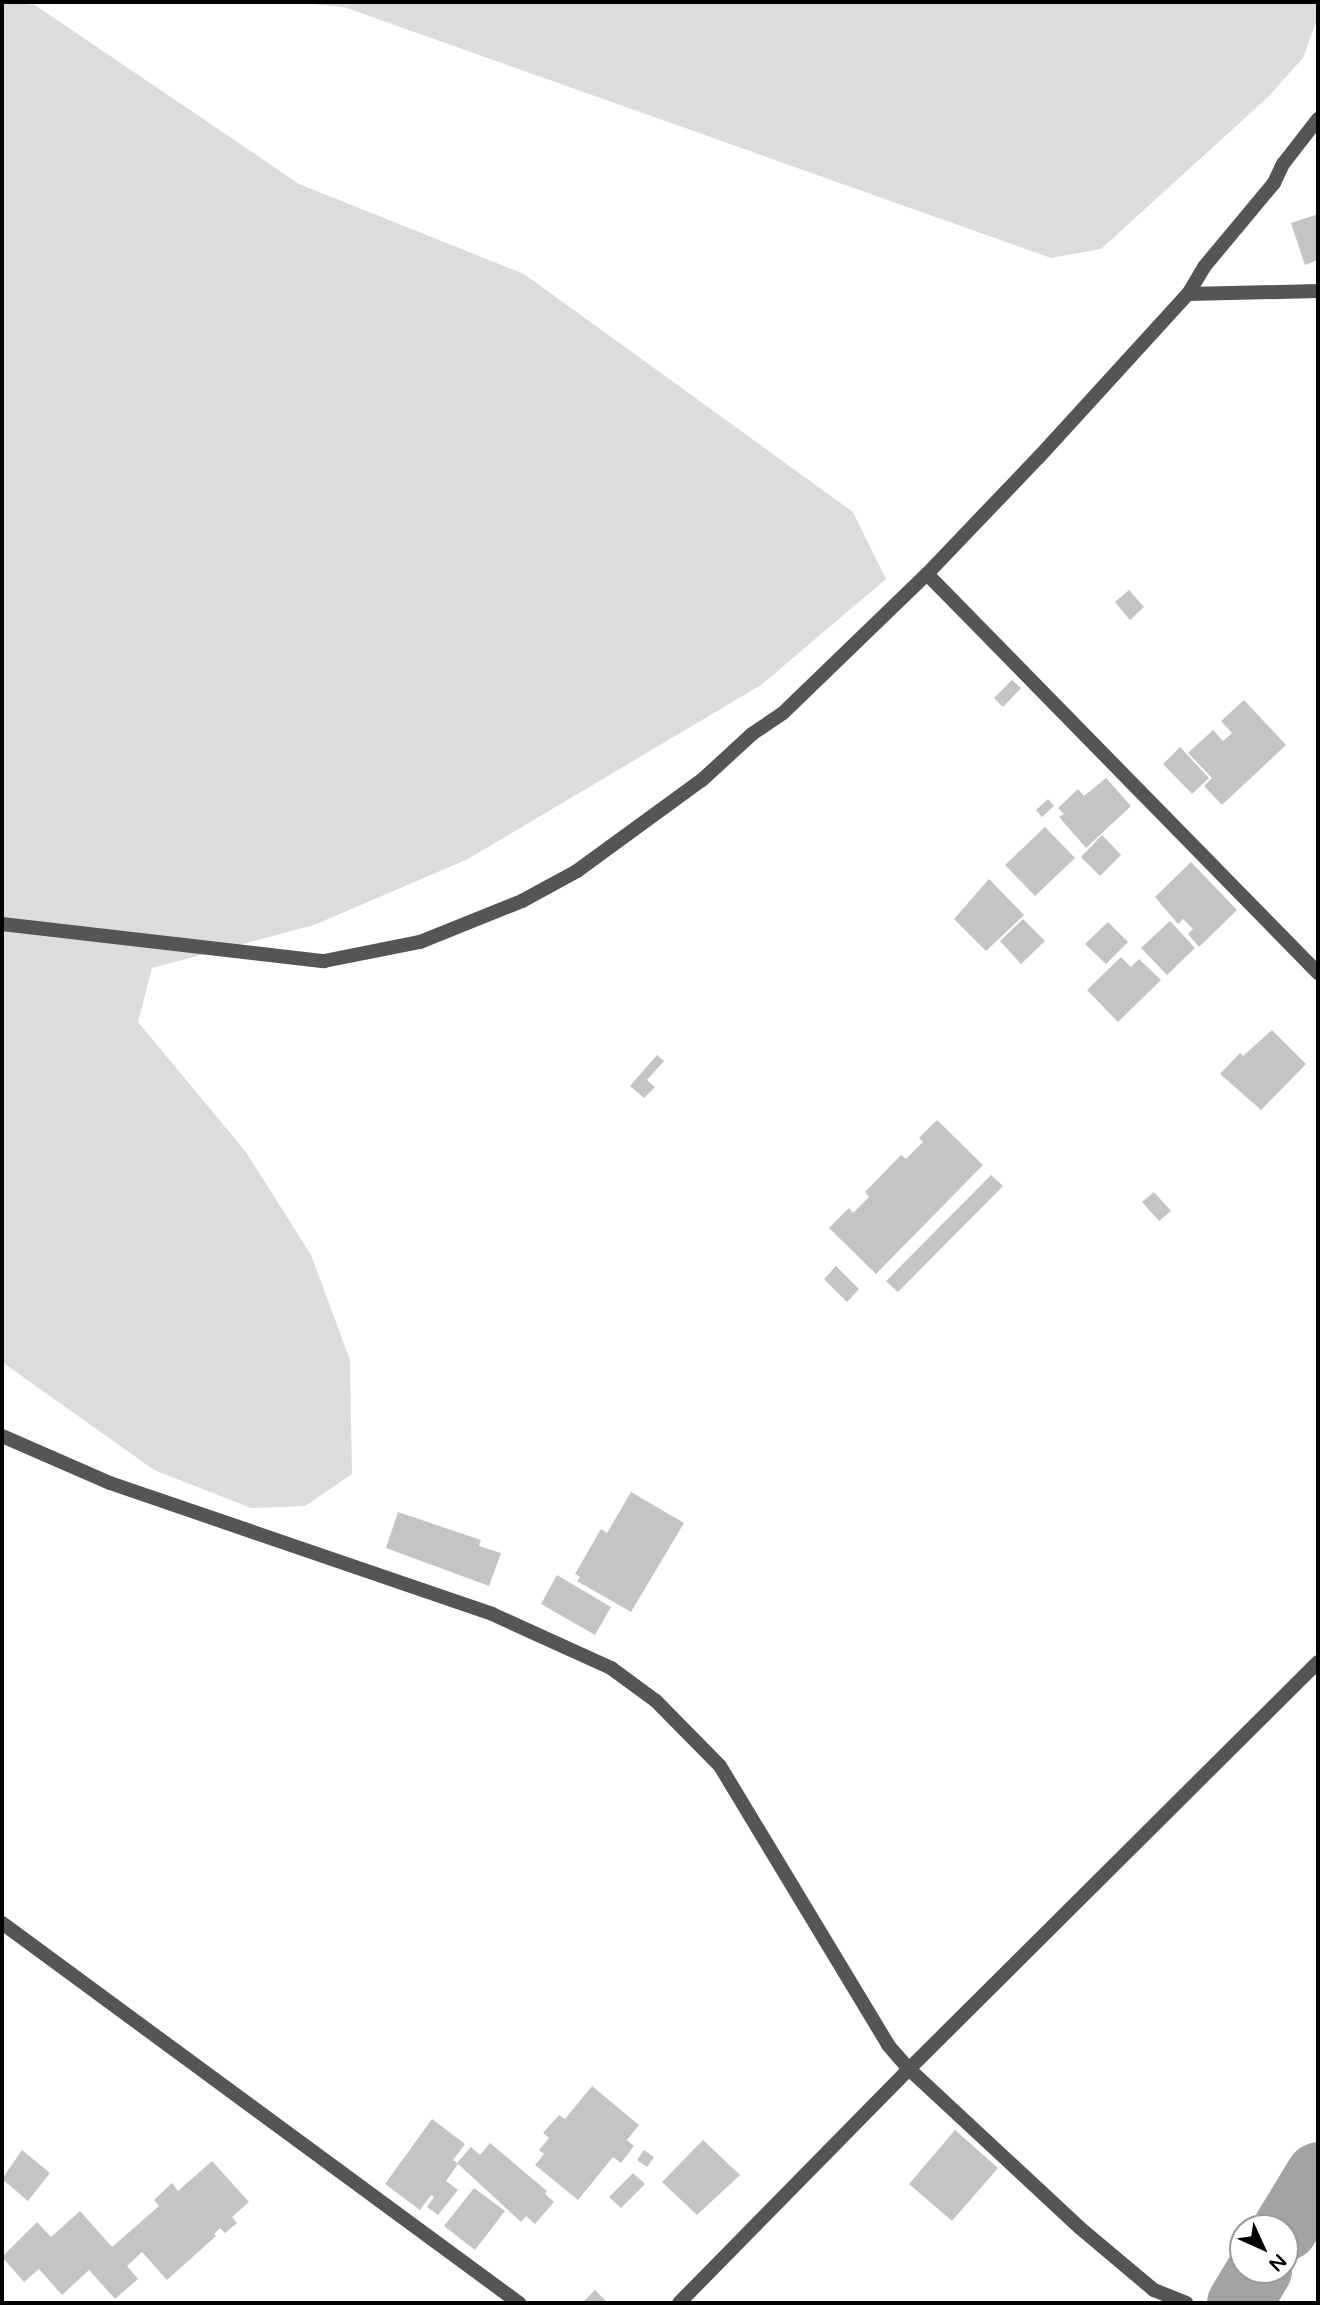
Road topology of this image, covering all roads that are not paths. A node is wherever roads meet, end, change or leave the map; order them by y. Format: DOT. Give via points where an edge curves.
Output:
graph roads {
  1 [pos="1318,119"];
  2 [pos="1318,291"];
  3 [pos="1188,294"];
  4 [pos="927,574"];
  5 [pos="2,923"];
  6 [pos="1318,973"];
  7 [pos="2,1436"];
  8 [pos="1318,1662"];
  9 [pos="2,1923"];
  10 [pos="909,2069"];
  11 [pos="519,2303"];
  12 [pos="679,2303"];
  13 [pos="1186,2303"];
  1 -- 3 [label="street"];
  2 -- 3 [label="street"];
  3 -- 4 [label="street"];
  4 -- 5 [label="street" via="783,713 752,734 702,780 577,871 522,901 420,942 324,961"];
  4 -- 6 [label="street"];
  7 -- 10 [label="street" via="110,1483 492,1614 611,1668 656,1701 720,1766 888,2045"];
  8 -- 10 [label="street"];
  9 -- 11 [label="street"];
  10 -- 12 [label="street"];
  10 -- 13 [label="street" via="1080,2228 1154,2290"];
}
